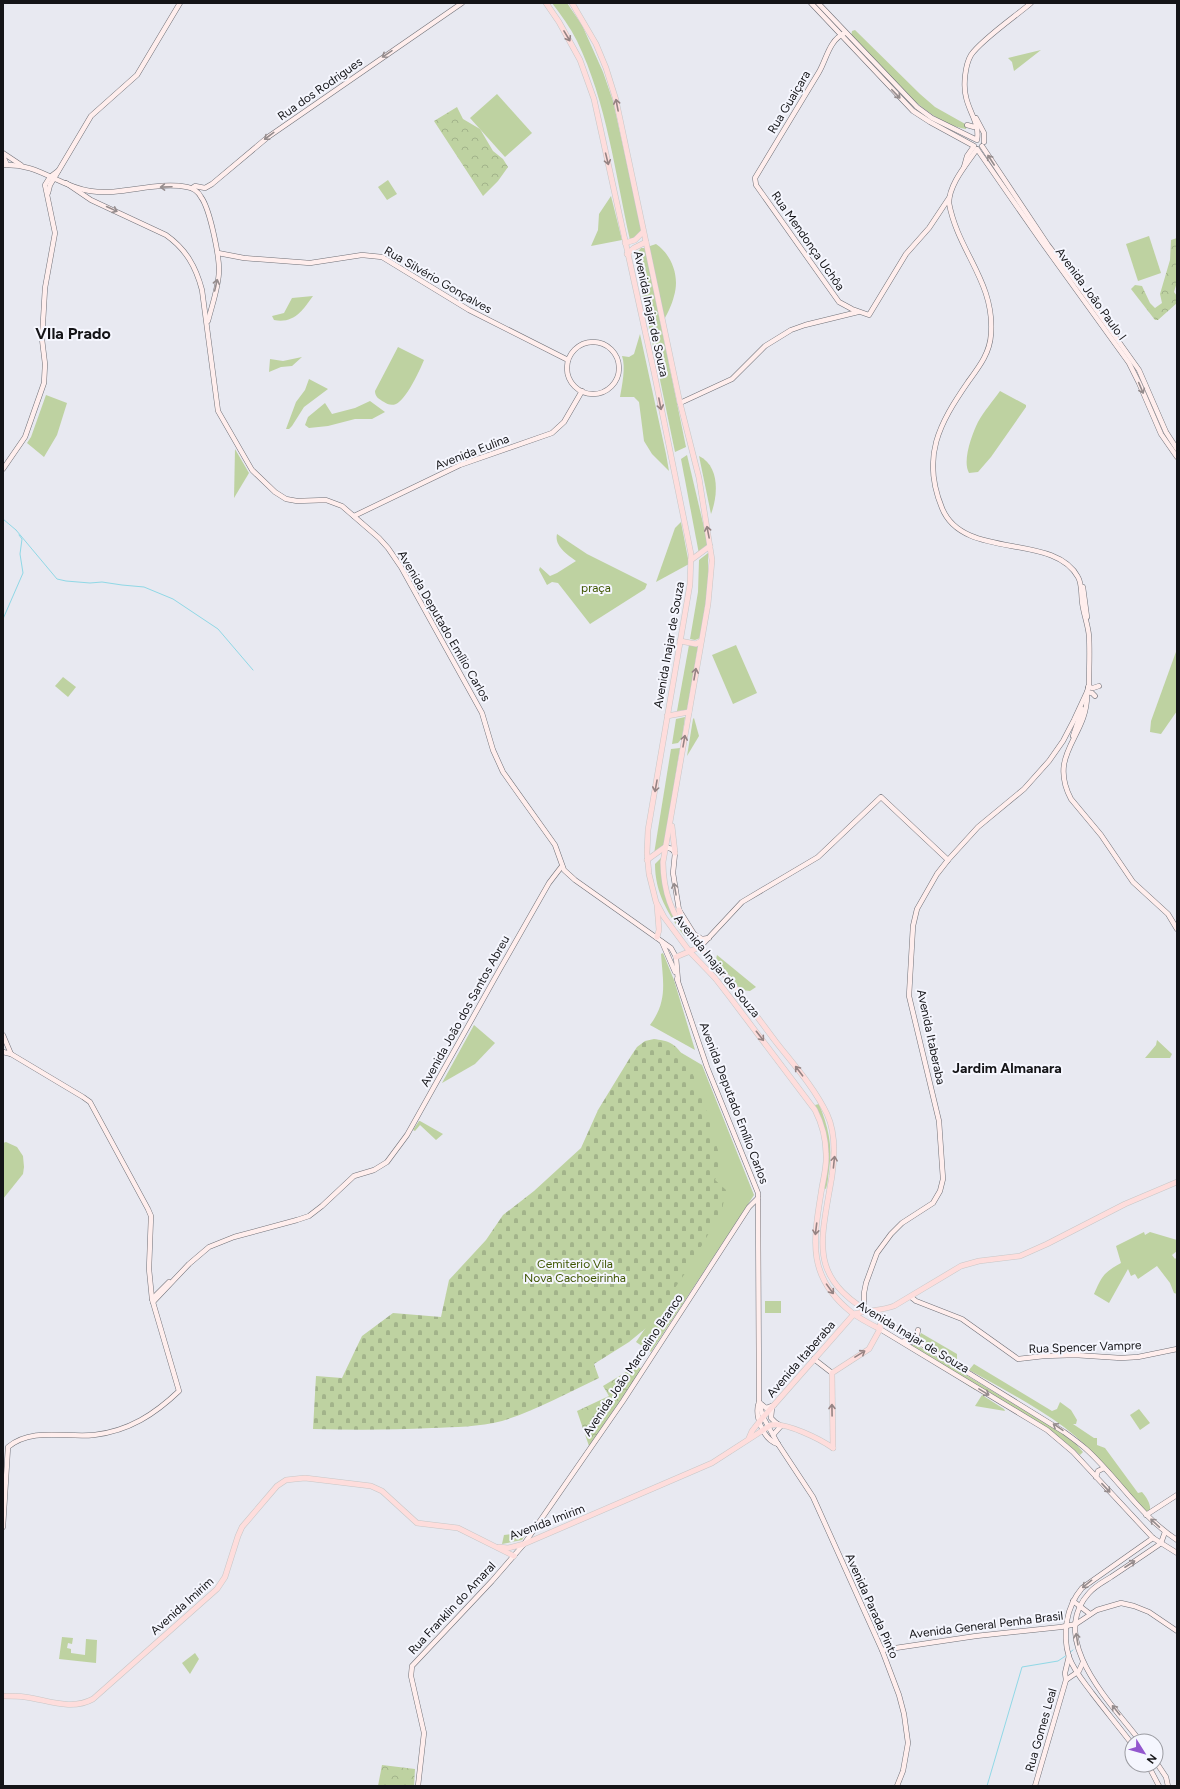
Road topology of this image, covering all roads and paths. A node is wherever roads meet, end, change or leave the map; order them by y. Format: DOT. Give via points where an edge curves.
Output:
graph roads {
  1 [pos="180,3"];
  2 [pos="462,3"];
  3 [pos="546,3"];
  4 [pos="572,3"];
  5 [pos="811,3"];
  6 [pos="818,3"];
  7 [pos="1031,3"];
  8 [pos="843,34"];
  9 [pos="974,115"];
  10 [pos="967,125"];
  11 [pos="976,125"];
  12 [pos="977,140"];
  13 [pos="983,144"];
  14 [pos="975,147"];
  15 [pos="3,153"];
  16 [pos="3,156"];
  17 [pos="5,165"];
  18 [pos="23,165"];
  19 [pos="52,178"];
  20 [pos="66,184"];
  21 [pos="756,185"];
  22 [pos="192,188"];
  23 [pos="98,192"];
  24 [pos="949,198"];
  25 [pos="95,202"];
  26 [pos="950,208"];
  27 [pos="942,210"];
  28 [pos="643,232"];
  29 [pos="646,242"];
  30 [pos="625,243"];
  31 [pos="218,253"];
  32 [pos="627,254"];
  33 [pos="204,302"];
  34 [pos="212,302"];
  35 [pos="858,312"];
  36 [pos="208,323"];
  37 [pos="568,360"];
  38 [pos="582,391"];
  39 [pos="680,403"];
  40 [pos="1154,417"];
  41 [pos="1166,432"];
  42 [pos="1177,449"];
  43 [pos="1177,457"];
  44 [pos="3,469"];
  45 [pos="354,516"];
  46 [pos="710,546"];
  47 [pos="691,560"];
  48 [pos="680,641"];
  49 [pos="701,641"];
  50 [pos="1088,686"];
  51 [pos="1098,686"];
  52 [pos="1087,692"];
  53 [pos="1095,696"];
  54 [pos="689,712"];
  55 [pos="667,716"];
  56 [pos="1079,728"];
  57 [pos="1074,733"];
  58 [pos="1063,741"];
  59 [pos="1072,744"];
  60 [pos="670,821"];
  61 [pos="665,847"];
  62 [pos="675,853"];
  63 [pos="647,860"];
  64 [pos="948,860"];
  65 [pos="562,866"];
  66 [pos="656,902"];
  67 [pos="679,910"];
  68 [pos="1177,930"];
  69 [pos="709,938"];
  70 [pos="659,939"];
  71 [pos="694,941"];
  72 [pos="702,946"];
  73 [pos="690,952"];
  74 [pos="676,957"];
  75 [pos="678,981"];
  76 [pos="3,1035"];
  77 [pos="3,1052"];
  78 [pos="11,1054"];
  79 [pos="821,1103"];
  80 [pos="813,1106"];
  81 [pos="1177,1182"];
  82 [pos="758,1198"];
  83 [pos="864,1293"];
  84 [pos="911,1297"];
  85 [pos="152,1301"];
  86 [pos="854,1302"];
  87 [pos="865,1310"];
  88 [pos="884,1310"];
  89 [pos="854,1314"];
  90 [pos="881,1319"];
  91 [pos="880,1329"];
  92 [pos="918,1330"];
  93 [pos="895,1338"];
  94 [pos="916,1340"];
  95 [pos="1177,1349"];
  96 [pos="814,1359"];
  97 [pos="832,1373"];
  98 [pos="759,1402"];
  99 [pos="773,1406"];
  100 [pos="764,1417"];
  101 [pos="759,1422"];
  102 [pos="781,1426"];
  103 [pos="769,1427"];
  104 [pos="763,1431"];
  105 [pos="773,1435"];
  106 [pos="749,1438"];
  107 [pos="778,1444"];
  108 [pos="1104,1468"];
  109 [pos="1096,1477"];
  110 [pos="1177,1495"];
  111 [pos="1146,1515"];
  112 [pos="3,1527"];
  113 [pos="1165,1532"];
  114 [pos="1154,1538"];
  115 [pos="1177,1540"];
  116 [pos="1160,1543"];
  117 [pos="524,1544"];
  118 [pos="497,1547"];
  119 [pos="1177,1553"];
  120 [pos="514,1556"];
  121 [pos="1111,1568"];
  122 [pos="1114,1574"];
  123 [pos="1073,1601"];
  124 [pos="1080,1606"];
  125 [pos="1090,1614"];
  126 [pos="1076,1624"];
  127 [pos="1066,1626"];
  128 [pos="1177,1632"];
  129 [pos="882,1650"];
  130 [pos="1080,1654"];
  131 [pos="1069,1657"];
  132 [pos="1083,1662"];
  133 [pos="1076,1673"];
  134 [pos="1066,1680"];
  135 [pos="3,1696"];
  136 [pos="1134,1733"];
  137 [pos="1124,1734"];
  138 [pos="1152,1773"];
  139 [pos="1163,1773"];
  140 [pos="418,1786"];
  141 [pos="897,1786"];
  142 [pos="1035,1786"];
  143 [pos="1159,1786"];
  144 [pos="1168,1786"];
  1 -- 19 [label="main road" via="140,71 91,116"];
  2 -- 22 [label="main road, Rua dos Rodrigues, one-way" via="268,137 212,184 205,188"];
  3 -- 30 [label="main road, Avenida Inajar de Souza, one-way" via="575,49 594,99"];
  28 -- 4 [label="main road, Avenida Inajar de Souza, one-way" via="612,86 591,32"];
  5 -- 8 [label="main road, Avenida João Paulo I"];
  6 -- 8 [label="main road, Avenida João Paulo I"];
  7 -- 9 [label="main road" via="981,44 971,56 966,72 965,97"];
  8 -- 12 [label="main road, Avenida João Paulo I" via="921,110 948,127"];
  8 -- 14 [label="main road, Avenida João Paulo I, one-way" via="913,111"];
  8 -- 21 [label="main road, Rua Guaiçara" via="832,44 822,67 755,178"];
  9 -- 11 [label="main road"];
  9 -- 13 [label="main road" via="984,132"];
  10 -- 11 [label="main road"];
  11 -- 12 [label="main road"];
  12 -- 13 [label="main road"];
  12 -- 14 [label="main road"];
  13 -- 14 [label="main road"];
  41 -- 13 [label="main road, Avenida João Paulo I, one-way" via="1139,370 1048,245"];
  14 -- 24 [label="main road"];
  14 -- 40 [label="main road, Avenida João Paulo I, one-way" via="1129,363"];
  15 -- 18 [label="main road"];
  16 -- 17 [label="main road"];
  17 -- 18 [label="main road"];
  18 -- 19 [label="main road"];
  19 -- 20 [label="main road"];
  19 -- 44 [label="main road" via="48,195 55,233 43,315 44,383 25,437"];
  20 -- 23 [label="main road"];
  20 -- 25 [label="main road, Avenida Deputado Emílio Carlos"];
  21 -- 35 [label="main road, Rua Mendonça Uchôa" via="836,298"];
  22 -- 23 [label="main road, one-way" via="163,187"];
  22 -- 31 [label="main road, Avenida Deputado Emílio Carlos" via="205,203"];
  23 -- 25 [label="main road" via="93,195"];
  24 -- 26 [label="main road, Avenida Itaberaba"];
  24 -- 27 [label="main road"];
  25 -- 33 [label="main road, Avenida Deputado Emílio Carlos, one-way" via="157,230 174,241 195,269"];
  26 -- 27 [label="main road"];
  26 -- 50 [label="main road, Avenida Itaberaba" via="961,241 988,296 992,327 986,356 954,402 936,438 932,473 942,507 954,524 964,532 1060,558 1074,570 1081,582 1089,636"];
  27 -- 35 [label="main road, Rua Mendonça Uchôa" via="906,254 869,315"];
  28 -- 29 [label="main road, Avenida Inajar de Souza"];
  28 -- 30 [label="main road" via="634,240"];
  29 -- 32 [label="main road"];
  29 -- 39 [label="main road, Avenida Inajar de Souza"];
  30 -- 32 [label="main road, Avenida Inajar de Souza"];
  34 -- 31 [label="main road, Avenida Deputado Emílio Carlos, one-way" via="219,271"];
  31 -- 37 [label="main road, Rua Silvério Gonçalves" via="244,258 310,263 362,255 382,257 469,310"];
  32 -- 47 [label="main road, Avenida Inajar de Souza, one-way" via="686,525"];
  33 -- 34 [label="main road"];
  33 -- 36 [label="main road, Avenida Deputado Emílio Carlos"];
  34 -- 36 [label="main road, Avenida Deputado Emílio Carlos"];
  35 -- 39 [label="main road" via="791,330 765,346 732,379"];
  36 -- 45 [label="main road, Avenida Deputado Emílio Carlos" via="218,410 252,470 282,497 297,501 330,500"];
  37 -- 38 [label="main road" via="568,375 571,382"];
  37 -- 38 [label="main road" via="578,346 594,341 609,347 618,360 618,374 610,387 597,393"];
  38 -- 45 [label="main road, Avenida Eulina" via="564,422 552,433 460,465"];
  46 -- 39 [label="main road, Avenida Inajar de Souza, one-way" via="699,478"];
  40 -- 41 [label="main road" via="1160,428"];
  40 -- 43 [label="main road, Avenida João Paulo I"];
  41 -- 42 [label="main road, Avenida João Paulo I"];
  45 -- 65 [label="main road, Avenida Deputado Emílio Carlos" via="388,548 400,567 482,713 493,750 503,772 555,845"];
  46 -- 47 [label="main road"];
  46 -- 49 [label="main road, Avenida Inajar de Souza" via="712,573"];
  47 -- 48 [label="main road, Avenida Inajar de Souza" via="690,584"];
  48 -- 49 [label="main road" via="696,644"];
  48 -- 55 [label="main road, Avenida Inajar de Souza"];
  54 -- 49 [label="main road, Avenida Inajar de Souza, one-way"];
  50 -- 51 [label="main road"];
  50 -- 52 [label="main road, Avenida Itaberaba"];
  52 -- 53 [label="main road" via="1092,692"];
  52 -- 56 [label="main road, Avenida Itaberaba" via="1086,712"];
  52 -- 57 [label="main road"];
  52 -- 58 [label="main road, Avenida Itaberaba"];
  54 -- 55 [label="main road"];
  60 -- 54 [label="main road, Avenida Inajar de Souza, one-way"];
  55 -- 63 [label="main road, Avenida Inajar de Souza, one-way" via="648,830"];
  56 -- 57 [label="main road, Avenida Itaberaba"];
  56 -- 59 [label="main road"];
  57 -- 58 [label="main road, Avenida Itaberaba"];
  57 -- 59 [label="main road"];
  58 -- 64 [label="main road, Avenida Itaberaba" via="1034,780 978,827"];
  59 -- 68 [label="main road" via="1063,763 1062,773 1071,799 1101,835 1133,882 1168,914"];
  60 -- 61 [label="main road, Avenida Inajar de Souza"];
  60 -- 62 [label="main road"];
  61 -- 62 [label="main road"];
  61 -- 63 [label="main road"];
  61 -- 71 [label="main road, Avenida Inajar de Souza" via="665,890 676,916"];
  67 -- 62 [label="main road, one-way" via="673,873"];
  63 -- 66 [label="main road, Avenida Inajar de Souza"];
  64 -- 69 [label="main road" via="881,797 818,857 742,902"];
  64 -- 83 [label="main road, Avenida Itaberaba" via="917,909 913,926 909,996 939,1121 942,1184 933,1203 902,1223 883,1244 872,1263"];
  65 -- 70 [label="main road, Avenida Deputado Emílio Carlos" via="570,877"];
  65 -- 85 [label="main road, Avenida João dos Santos Abreu" via="549,883 394,1155 384,1164 353,1174 319,1206 302,1216 213,1242 190,1260"];
  66 -- 70 [label="main road"];
  66 -- 73 [label="main road, Avenida Inajar de Souza" via="669,925"];
  67 -- 69 [label="main road" via="694,934 702,939"];
  67 -- 71 [label="main road"];
  69 -- 72 [label="main road"];
  70 -- 74 [label="main road, Avenida Deputado Emílio Carlos"];
  70 -- 75 [label="main road, Avenida Deputado Emílio Carlos"];
  71 -- 72 [label="main road, Avenida Inajar de Souza"];
  72 -- 73 [label="main road"];
  79 -- 72 [label="main road, Avenida Inajar de Souza, one-way"];
  73 -- 74 [label="main road"];
  73 -- 80 [label="main road, Avenida Inajar de Souza, one-way" via="715,978"];
  74 -- 75 [label="main road, Avenida Deputado Emílio Carlos"];
  75 -- 82 [label="main road, Avenida Deputado Emílio Carlos" via="707,1067"];
  76 -- 78 [label="main road"];
  77 -- 78 [label="main road"];
  78 -- 85 [label="main road" via="83,1097 93,1107 151,1216 149,1269"];
  79 -- 80 [label="main road" via="816,1102"];
  86 -- 79 [label="main road, Avenida Inajar de Souza, one-way" via="835,1284 823,1256 823,1227 834,1150 831,1126"];
  80 -- 89 [label="main road, Avenida Inajar de Souza, one-way" via="823,1131 826,1155 815,1231 816,1260 828,1288"];
  81 -- 84 [label="main road" via="1125,1204 1020,1256 961,1266"];
  82 -- 98 [label="main road, Avenida Deputado Emílio Carlos"];
  82 -- 117 [label="main road, Avenida João Marcelino Branco" via="749,1207 622,1401"];
  83 -- 86 [label="main road"];
  83 -- 87 [label="main road, Avenida Itaberaba"];
  84 -- 88 [label="main road"];
  84 -- 95 [label="main road, Rua Spencer Vampre" via="962,1320 1018,1359 1054,1355 1132,1357"];
  85 -- 112 [label="main road" via="179,1390 145,1418 120,1430 94,1435 56,1434 31,1437 8,1447"];
  86 -- 87 [label="main road, Avenida Inajar de Souza"];
  87 -- 88 [label="main road"];
  87 -- 89 [label="main road"];
  87 -- 90 [label="main road, Avenida Inajar de Souza"];
  88 -- 90 [label="main road"];
  89 -- 91 [label="main road, Avenida Inajar de Souza"];
  89 -- 96 [label="main road, Avenida Itaberaba"];
  90 -- 91 [label="main road"];
  90 -- 94 [label="main road, Avenida Inajar de Souza"];
  91 -- 93 [label="main road, Avenida Inajar de Souza"];
  97 -- 91 [label="main road, one-way" via="869,1349"];
  92 -- 94 [label="main road"];
  93 -- 94 [label="main road" via="908,1342"];
  93 -- 109 [label="main road, Avenida Inajar de Souza, one-way" via="1047,1430 1073,1452"];
  108 -- 94 [label="main road, Avenida Inajar de Souza, one-way" via="1086,1450 1051,1423"];
  96 -- 97 [label="main road"];
  96 -- 99 [label="main road, Avenida Itaberaba"];
  102 -- 97 [label="main road, one-way" via="816,1438 832,1448"];
  98 -- 99 [label="main road" via="766,1408"];
  98 -- 100 [label="main road, Avenida Deputado Emílio Carlos"];
  98 -- 101 [label="main road, Avenida Deputado Emílio Carlos"];
  99 -- 100 [label="main road, Avenida Itaberaba"];
  99 -- 102 [label="main road" via="771,1418"];
  100 -- 101 [label="main road, Avenida Imirim"];
  100 -- 103 [label="main road, Avenida Parada Pinto"];
  101 -- 104 [label="main road, Avenida Parada Pinto"];
  101 -- 106 [label="main road, Avenida Imirim"];
  102 -- 103 [label="main road"];
  102 -- 105 [label="main road"];
  103 -- 104 [label="main road, Avenida Imirim"];
  103 -- 105 [label="main road, Avenida Parada Pinto"];
  104 -- 106 [label="main road, Avenida Imirim"];
  104 -- 107 [label="main road, Avenida Parada Pinto" via="771,1441"];
  105 -- 107 [label="main road, Avenida Parada Pinto"];
  106 -- 117 [label="main road, Avenida Imirim" via="712,1463"];
  107 -- 129 [label="main road, Avenida Parada Pinto" via="813,1497"];
  108 -- 109 [label="main road" via="1098,1471"];
  108 -- 111 [label="main road, Avenida Inajar de Souza"];
  109 -- 114 [label="main road, Avenida Inajar de Souza, one-way"];
  110 -- 111 [label="main road"];
  113 -- 111 [label="main road, Avenida Inajar de Souza, one-way"];
  113 -- 115 [label="main road, Avenida Inajar de Souza"];
  113 -- 116 [label="main road"];
  114 -- 116 [label="main road, Avenida Inajar de Souza"];
  114 -- 121 [label="main road"];
  116 -- 119 [label="main road, Avenida Inajar de Souza"];
  122 -- 116 [label="main road, one-way"];
  117 -- 118 [label="main road, Avenida Imirim" via="508,1548"];
  117 -- 120 [label="main road, Rua Franklin do Amaral"];
  118 -- 120 [label="main road"];
  118 -- 135 [label="main road, Avenida Imirim" via="458,1528 417,1523 382,1491 370,1486 305,1478 289,1480 276,1488 242,1527 225,1577 217,1589 93,1699 82,1704 68,1705 25,1697"];
  120 -- 140 [label="main road, Rua Franklin do Amaral" via="411,1668 424,1733"];
  121 -- 122 [label="main road" via="1115,1570"];
  121 -- 123 [label="main road, one-way" via="1088,1584"];
  122 -- 124 [label="main road" via="1089,1593"];
  123 -- 124 [label="main road"];
  123 -- 127 [label="main road"];
  124 -- 125 [label="main road"];
  124 -- 126 [label="main road"];
  125 -- 126 [label="main road, Avenida General Penha Brasil"];
  125 -- 128 [label="main road, Avenida General Penha Brasil" via="1112,1604 1128,1604 1157,1616"];
  126 -- 127 [label="main road, Avenida General Penha Brasil"];
  130 -- 126 [label="main road, one-way" via="1076,1640"];
  127 -- 129 [label="main road, Avenida General Penha Brasil"];
  127 -- 131 [label="main road"];
  129 -- 141 [label="main road, Avenida Parada Pinto" via="899,1694 908,1734 903,1772"];
  130 -- 131 [label="main road" via="1074,1660"];
  130 -- 132 [label="main road"];
  131 -- 133 [label="main road"];
  131 -- 134 [label="main road, Rua Gomes Leal"];
  132 -- 133 [label="main road, Rua Gomes Leal"];
  136 -- 132 [label="main road, one-way" via="1097,1687"];
  133 -- 134 [label="main road, Rua Gomes Leal"];
  133 -- 137 [label="main road"];
  134 -- 142 [label="main road, Rua Gomes Leal"];
  138 -- 143 [label="main road"];
  139 -- 144 [label="main road"];
}
